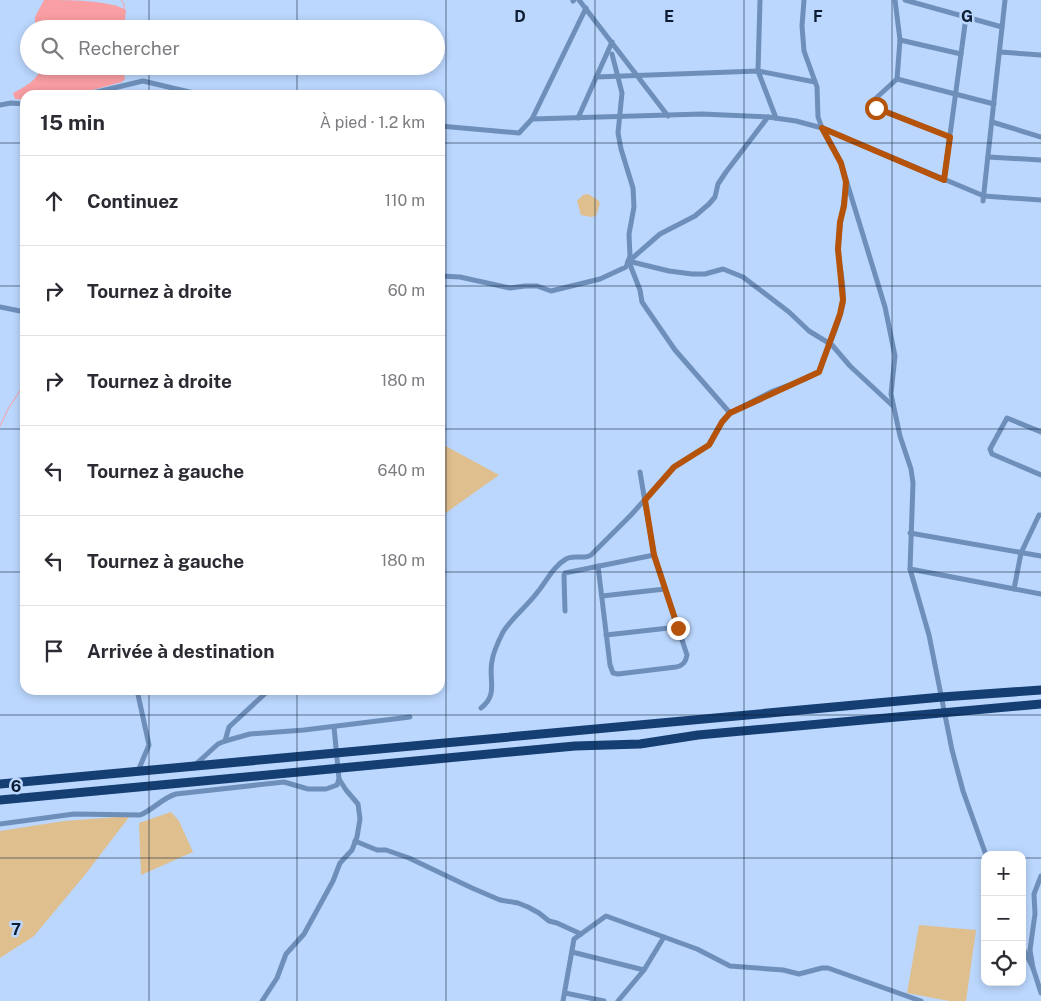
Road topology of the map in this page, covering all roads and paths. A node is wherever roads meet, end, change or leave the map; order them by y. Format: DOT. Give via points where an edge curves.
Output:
graph roads {
  1 [pos="579,0"];
  2 [pos="760,0"];
  3 [pos="804,0"];
  4 [pos="895,0"];
  5 [pos="905,0"];
  6 [pos="1005,0"];
  7 [pos="586,8"];
  8 [pos="966,17"];
  9 [pos="1002,27"];
  10 [pos="900,40"];
  11 [pos="612,42"];
  12 [pos="1000,52"];
  13 [pos="612,54"];
  14 [pos="961,54"];
  15 [pos="1041,55"];
  16 [pos="758,71"];
  17 [pos="618,76"];
  18 [pos="636,76"];
  19 [pos="596,77"];
  20 [pos="897,79"];
  21 [pos="815,82"];
  22 [pos="105,90"];
  23 [pos="181,90"];
  24 [pos="956,94"];
  25 [pos="20,104"];
  26 [pos="994,104"];
  27 [pos="0,105"];
  28 [pos="668,116"];
  29 [pos="619,117"];
  30 [pos="768,117"];
  31 [pos="578,118"];
  32 [pos="776,118"];
  33 [pos="532,119"];
  34 [pos="992,122"];
  35 [pos="445,126"];
  36 [pos="822,128"];
  37 [pos="950,137"];
  38 [pos="1041,137"];
  39 [pos="988,157"];
  40 [pos="1041,160"];
  41 [pos="944,180"];
  42 [pos="846,182"];
  43 [pos="983,199"];
  44 [pos="1041,200"];
  45 [pos="628,261"];
  46 [pos="445,276"];
  47 [pos="0,308"];
  48 [pos="20,311"];
  49 [pos="829,343"];
  50 [pos="894,406"];
  51 [pos="730,413"];
  52 [pos="1041,432"];
  53 [pos="640,472"];
  54 [pos="1041,475"];
  55 [pos="645,500"];
  56 [pos="1041,515"];
  57 [pos="910,533"];
  58 [pos="1020,553"];
  59 [pos="654,555"];
  60 [pos="1041,556"];
  61 [pos="598,566"];
  62 [pos="910,569"];
  63 [pos="1014,588"];
  64 [pos="665,589"];
  65 [pos="1041,594"];
  66 [pos="602,596"];
  67 [pos="565,611"];
  68 [pos="678,628"];
  69 [pos="606,635"];
  70 [pos="1041,690"];
  71 [pos="138,695"];
  72 [pos="264,695"];
  73 [pos="942,697"];
  74 [pos="1041,704"];
  75 [pos="482,708"];
  76 [pos="945,712"];
  77 [pos="410,717"];
  78 [pos="334,727"];
  79 [pos="225,741"];
  80 [pos="337,752"];
  81 [pos="194,766"];
  82 [pos="338,769"];
  83 [pos="138,772"];
  84 [pos="339,779"];
  85 [pos="0,784"];
  86 [pos="0,800"];
  87 [pos="0,824"];
  88 [pos="355,841"];
  89 [pos="985,851"];
  90 [pos="1041,876"];
  91 [pos="581,934"];
  92 [pos="664,937"];
  93 [pos="572,952"];
  94 [pos="1026,954"];
  95 [pos="1033,968"];
  96 [pos="644,970"];
  97 [pos="565,993"];
  98 [pos="1041,993"];
  99 [pos="262,1001"];
  100 [pos="563,1001"];
  101 [pos="604,1001"];
  102 [pos="618,1001"];
  103 [pos="921,1001"];
  1 -- 7 [label="street"];
  2 -- 16 [label="street"];
  3 -- 21 [label="street" via="804,51"];
  4 -- 10 [label="street"];
  5 -- 8 [label="street"];
  6 -- 9 [label="street"];
  7 -- 11 [label="street"];
  7 -- 33 [label="street"];
  8 -- 9 [label="street"];
  8 -- 14 [label="street"];
  9 -- 12 [label="street"];
  10 -- 14 [label="street"];
  10 -- 20 [label="street"];
  11 -- 18 [label="street"];
  11 -- 19 [label="street"];
  12 -- 15 [label="street"];
  12 -- 26 [label="street"];
  13 -- 17 [label="street"];
  14 -- 24 [label="street"];
  16 -- 18 [label="street"];
  16 -- 21 [label="street"];
  16 -- 32 [label="street"];
  17 -- 18 [label="street"];
  17 -- 19 [label="street"];
  17 -- 29 [label="street" via="622,98"];
  18 -- 28 [label="street"];
  19 -- 31 [label="street"];
  20 -- 24 [label="street"];
  20 -- 37 [label="street" via="876,99 876,108"];
  21 -- 36 [label="street"];
  22 -- 23 [label="street" via="143,81"];
  24 -- 26 [label="street"];
  24 -- 37 [label="street"];
  25 -- 27 [label="street"];
  26 -- 34 [label="street"];
  28 -- 29 [label="street"];
  28 -- 30 [label="street"];
  29 -- 31 [label="street"];
  29 -- 45 [label="street" via="621,149 633,188"];
  30 -- 32 [label="street"];
  30 -- 45 [label="street" via="726,172 709,204 695,216 660,234"];
  31 -- 33 [label="street"];
  32 -- 36 [label="street"];
  33 -- 35 [label="street" via="519,133"];
  34 -- 38 [label="street"];
  34 -- 39 [label="street"];
  36 -- 41 [label="street"];
  36 -- 42 [label="street" via="841,163"];
  37 -- 41 [label="street"];
  39 -- 40 [label="street"];
  39 -- 43 [label="street"];
  41 -- 43 [label="street"];
  42 -- 49 [label="street" via="838,249 843,300"];
  42 -- 50 [label="street" via="876,274 890,330 895,356 891,382"];
  43 -- 44 [label="street"];
  45 -- 46 [label="street" via="619,271 600,279 551,291 537,286 510,288"];
  45 -- 49 [label="street" via="683,273 705,274 723,269 738,275"];
  45 -- 51 [label="street" via="642,302 675,350"];
  47 -- 48 [label="street"];
  49 -- 50 [label="street"];
  49 -- 51 [label="street" via="819,372"];
  50 -- 57 [label="street" via="911,469"];
  51 -- 55 [label="street" via="709,445 674,467"];
  52 -- 54 [label="street" via="1007,418 990,449 992,454"];
  53 -- 55 [label="street"];
  55 -- 59 [label="street"];
  55 -- 75 [label="street" via="592,555 567,558 554,568 504,632 492,660 490,697"];
  56 -- 58 [label="street" via="1038,515"];
  57 -- 58 [label="street"];
  57 -- 62 [label="street"];
  58 -- 60 [label="street"];
  58 -- 63 [label="street"];
  59 -- 61 [label="street"];
  59 -- 64 [label="street"];
  61 -- 66 [label="street"];
  61 -- 67 [label="street" via="565,573"];
  62 -- 63 [label="street"];
  62 -- 73 [label="street" via="930,635"];
  63 -- 65 [label="street"];
  64 -- 66 [label="street"];
  64 -- 68 [label="street"];
  66 -- 69 [label="street"];
  68 -- 69 [label="street"];
  68 -- 69 [label="street" via="687,655 683,663 676,667 618,674 611,669"];
  70 -- 73 [label="highway"];
  71 -- 83 [label="street" via="149,745"];
  72 -- 79 [label="street" via="229,727"];
  73 -- 76 [label="street"];
  73 -- 80 [label="highway"];
  74 -- 76 [label="highway"];
  76 -- 82 [label="highway" via="698,735 640,744 575,746"];
  76 -- 89 [label="street" via="963,791"];
  77 -- 78 [label="street"];
  78 -- 79 [label="street" via="250,734"];
  78 -- 80 [label="street"];
  79 -- 81 [label="street"];
  80 -- 81 [label="highway"];
  80 -- 82 [label="street"];
  81 -- 83 [label="highway"];
  82 -- 84 [label="street"];
  82 -- 86 [label="highway"];
  83 -- 85 [label="highway"];
  84 -- 87 [label="street" via="338,785 326,789 308,789 284,782 176,794 165,797 140,815 74,814"];
  84 -- 88 [label="street" via="358,804 360,819"];
  88 -- 91 [label="street" via="409,858 500,900 523,905 549,921"];
  88 -- 99 [label="street" via="352,850 340,863 304,934 286,954 277,978"];
  90 -- 95 [label="street" via="1034,894 1030,950"];
  91 -- 92 [label="street" via="606,916"];
  91 -- 93 [label="street" via="574,939"];
  92 -- 96 [label="street"];
  92 -- 103 [label="street" via="730,966 799,974 828,968"];
  93 -- 96 [label="street"];
  93 -- 97 [label="street"];
  94 -- 95 [label="street"];
  95 -- 98 [label="street"];
  96 -- 102 [label="street"];
  97 -- 100 [label="street"];
  97 -- 101 [label="street"];
}
